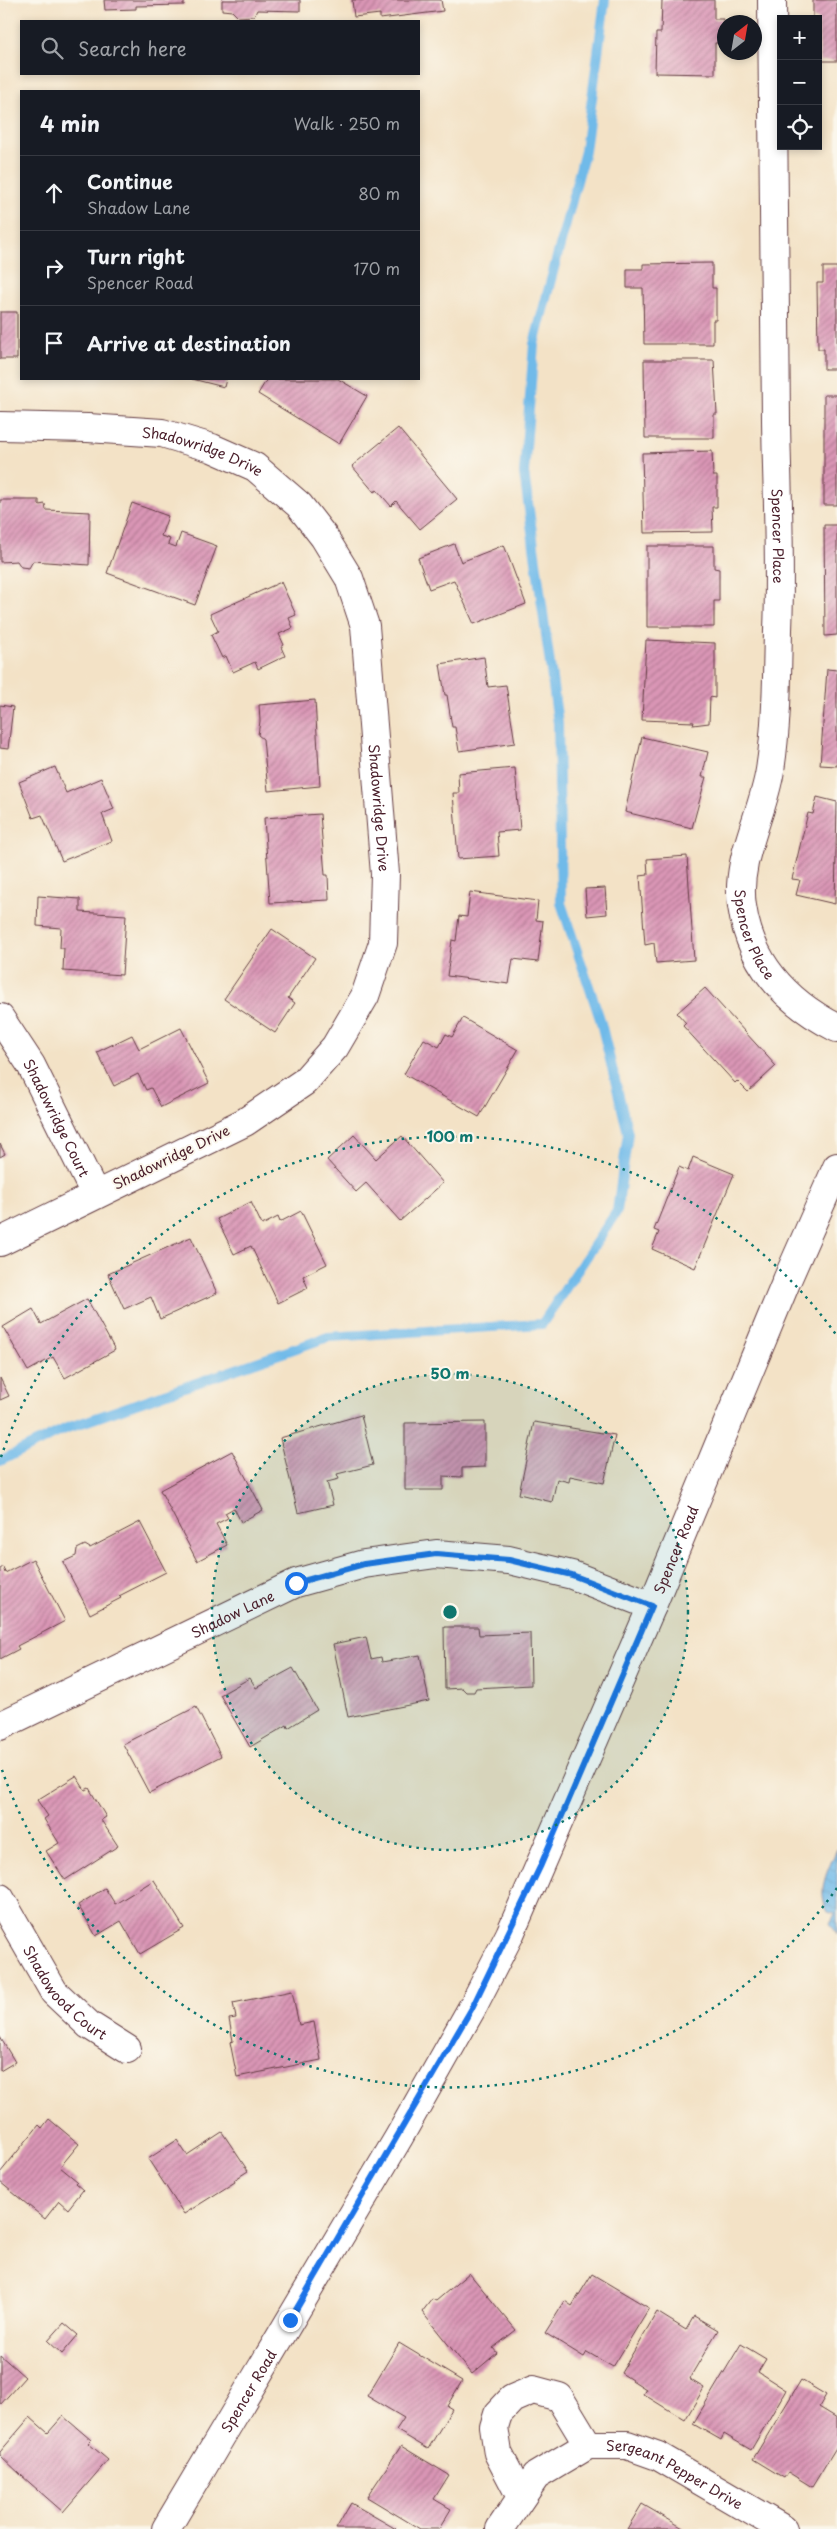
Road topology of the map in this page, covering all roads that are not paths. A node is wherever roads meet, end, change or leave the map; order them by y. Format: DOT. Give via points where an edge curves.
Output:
graph roads {
  1 [pos="772,0"];
  2 [pos="0,426"];
  3 [pos="0,1018"];
  4 [pos="837,1028"];
  5 [pos="837,1167"];
  6 [pos="96,1194"];
  7 [pos="0,1242"];
  8 [pos="652,1606"];
  9 [pos="0,1726"];
  10 [pos="0,1898"];
  11 [pos="126,2049"];
  12 [pos="588,2445"];
  13 [pos="521,2497"];
  14 [pos="166,2529"];
  15 [pos="500,2529"];
  16 [pos="783,2529"];
  1 -- 4 [label="street, Spencer Place" via="778,628 770,769 761,811 742,870 741,904 748,937 757,958 774,981 792,998"];
  2 -- 6 [label="street, Shadowridge Drive" via="162,433 212,448 255,467 299,505 324,537 349,578 365,626 385,874 383,944 365,996 336,1047 304,1082 244,1122"];
  3 -- 6 [label="street, Shadowridge Court" via="31,1065"];
  5 -- 8 [label="street, Spencer Road"];
  6 -- 7 [label="street, Shadowridge Drive"];
  8 -- 9 [label="street, Shadow Lane" via="572,1575 509,1560 436,1554 364,1564 296,1583"];
  8 -- 14 [label="street, Spencer Road" via="534,1882 472,2008"];
  10 -- 11 [label="street, Shadowood Court" via="54,1992 89,2025"];
  12 -- 13 [label="street, Sergeant Pepper Drive" via="536,2476"];
  12 -- 13 [label="street, Sergeant Pepper Drive" via="559,2397 533,2390 512,2399 498,2414 494,2427 498,2453"];
  12 -- 16 [label="street, Sergeant Pepper Drive" via="627,2445 658,2456"];
  13 -- 15 [label="street, Sergeant Pepper Drive"];
}
